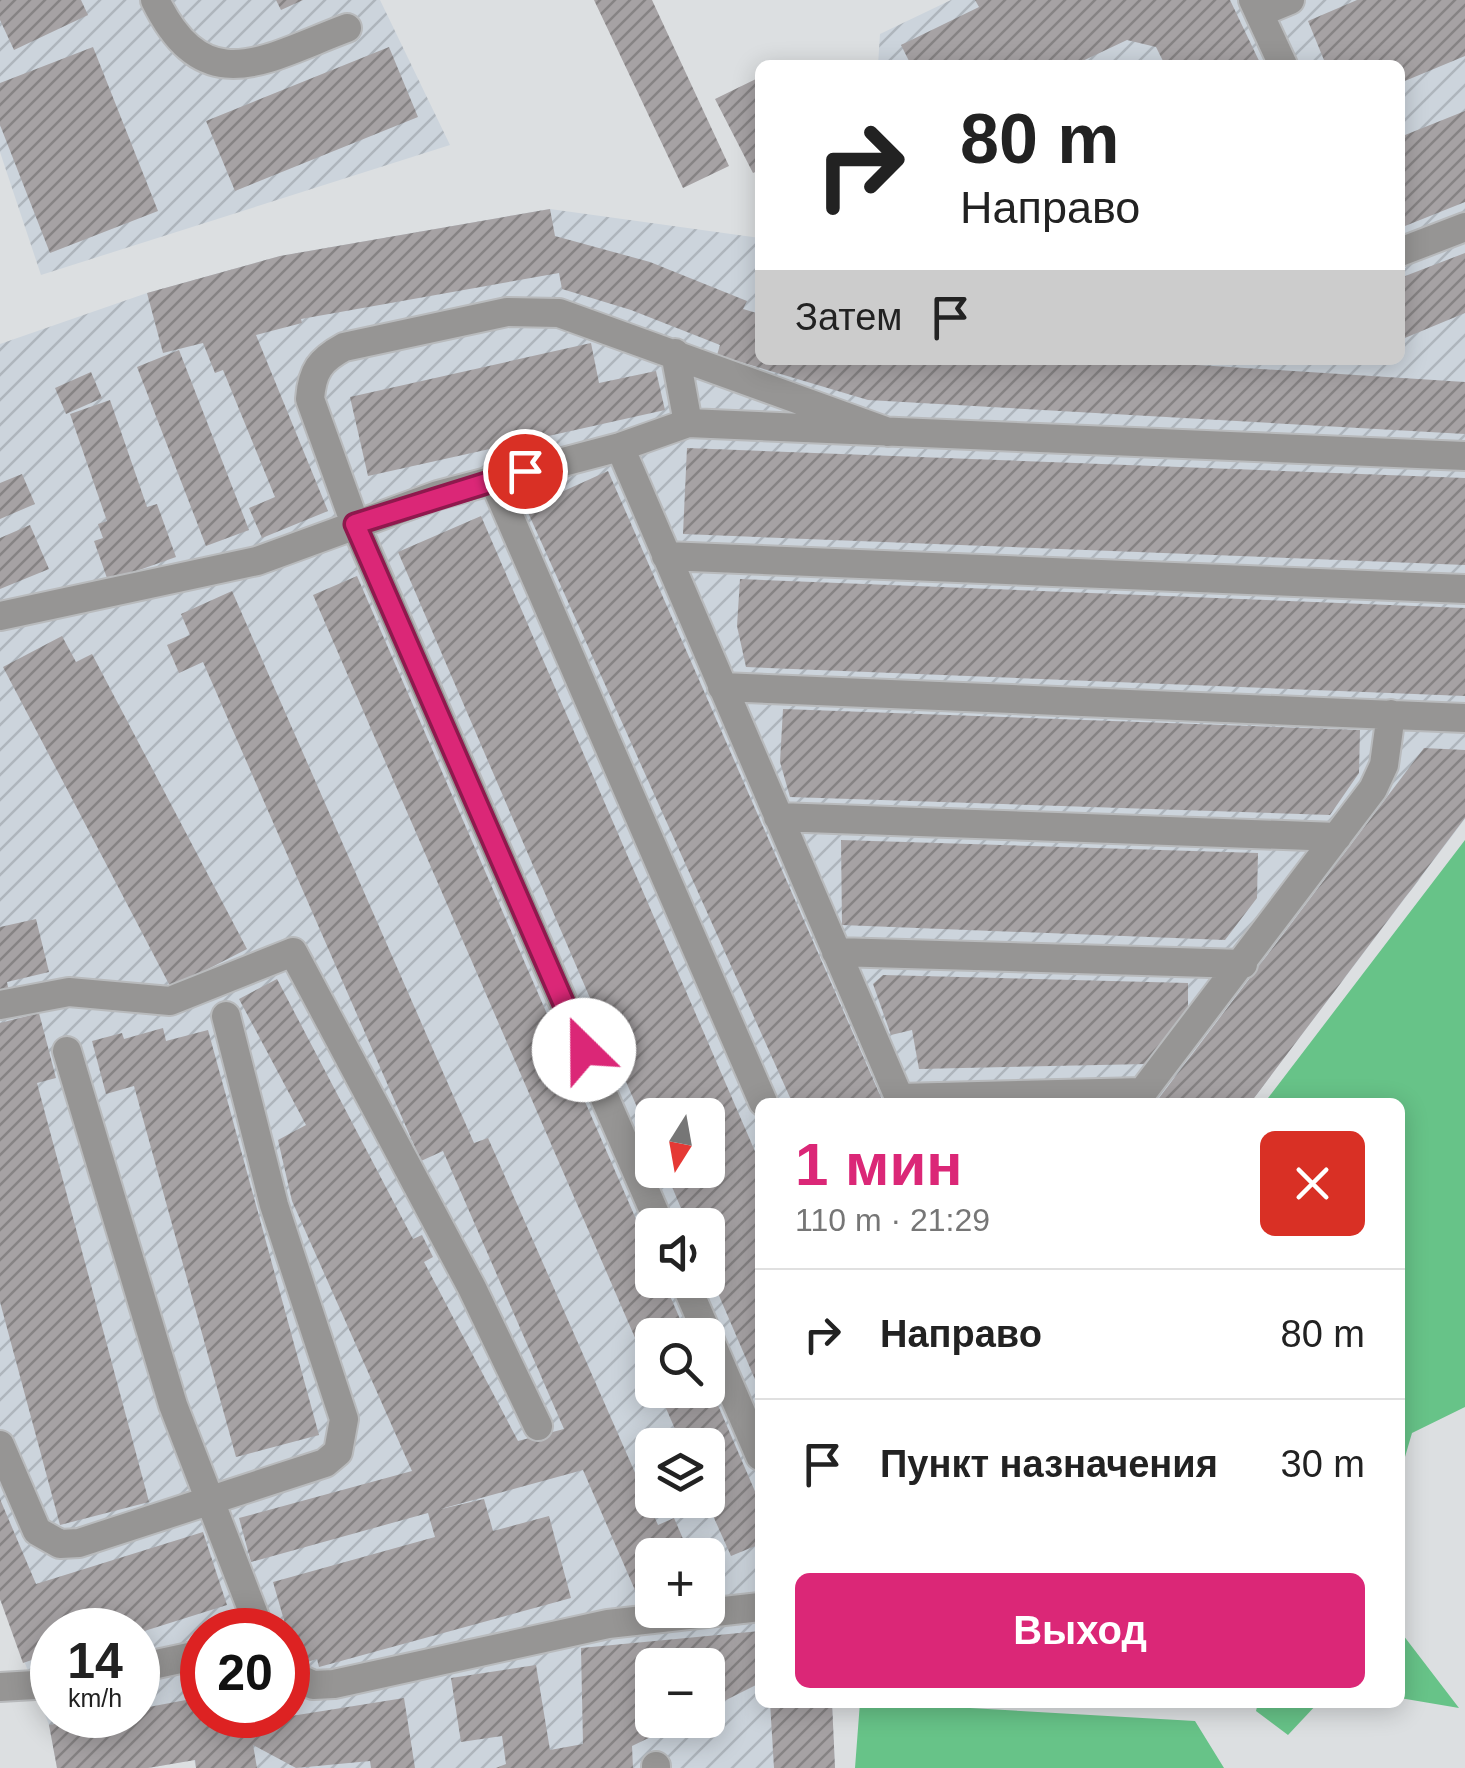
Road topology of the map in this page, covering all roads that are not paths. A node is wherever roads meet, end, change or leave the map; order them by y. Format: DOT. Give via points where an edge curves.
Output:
graph roads {
  1 [pos="155,0"];
  2 [pos="1290,0"];
  3 [pos="1256,6"];
  4 [pos="347,28"];
  5 [pos="1282,60"];
  6 [pos="1465,227"];
  7 [pos="1405,250"];
  8 [pos="674,353"];
  9 [pos="688,423"];
  10 [pos="888,432"];
  11 [pos="620,448"];
  12 [pos="1465,456"];
  13 [pos="493,479"];
  14 [pos="355,524"];
  15 [pos="666,556"];
  16 [pos="1465,588"];
  17 [pos="0,616"];
  18 [pos="722,687"];
  19 [pos="1392,714"];
  20 [pos="1465,718"];
  21 [pos="778,817"];
  22 [pos="1337,837"];
  23 [pos="836,952"];
  24 [pos="1243,964"];
  25 [pos="0,1005"];
  26 [pos="226,1016"];
  27 [pos="67,1051"];
  28 [pos="1139,1097"];
  29 [pos="761,1098"];
  30 [pos="899,1098"];
  31 [pos="1059,1098"];
  32 [pos="653,1208"];
  33 [pos="692,1298"];
  34 [pos="538,1426"];
  35 [pos="0,1444"];
  36 [pos="755,1444"];
  37 [pos="207,1501"];
  38 [pos="251,1608"];
  39 [pos="755,1608"];
  40 [pos="310,1684"];
  41 [pos="30,1686"];
  42 [pos="0,1688"];
  1 -- 4 [label="lane" via="172,34 196,55 227,65 254,63"];
  2 -- 3 [label="lane"];
  3 -- 5 [label="lane"];
  6 -- 7 [label="lane"];
  8 -- 9 [label="lane"];
  8 -- 10 [label="lane"];
  8 -- 14 [label="lane" via="574,317 534,311 344,347 322,359 311,378 310,399"];
  9 -- 10 [label="lane"];
  9 -- 11 [label="lane"];
  10 -- 12 [label="lane"];
  11 -- 13 [label="lane"];
  11 -- 15 [label="lane"];
  13 -- 14 [label="lane"];
  13 -- 29 [label="lane"];
  14 -- 17 [label="lane" via="257,561"];
  14 -- 32 [label="lane"];
  15 -- 16 [label="lane"];
  15 -- 18 [label="lane"];
  18 -- 19 [label="lane"];
  18 -- 21 [label="lane"];
  19 -- 20 [label="lane"];
  19 -- 22 [label="lane" via="1378,777"];
  21 -- 22 [label="lane"];
  21 -- 23 [label="lane"];
  22 -- 24 [label="lane"];
  23 -- 24 [label="lane"];
  23 -- 30 [label="lane"];
  24 -- 28 [label="lane"];
  25 -- 34 [label="lane" via="69,992 170,1001 294,952"];
  26 -- 37 [label="lane" via="274,1206 344,1419 344,1437 324,1463"];
  27 -- 37 [label="lane"];
  28 -- 31 [label="lane"];
  33 -- 36 [label="lane"];
  35 -- 37 [label="lane" via="37,1532 60,1544"];
  37 -- 38 [label="lane"];
  39 -- 40 [label="lane" via="608,1624 334,1684"];
  41 -- 42 [label="lane"];
}
